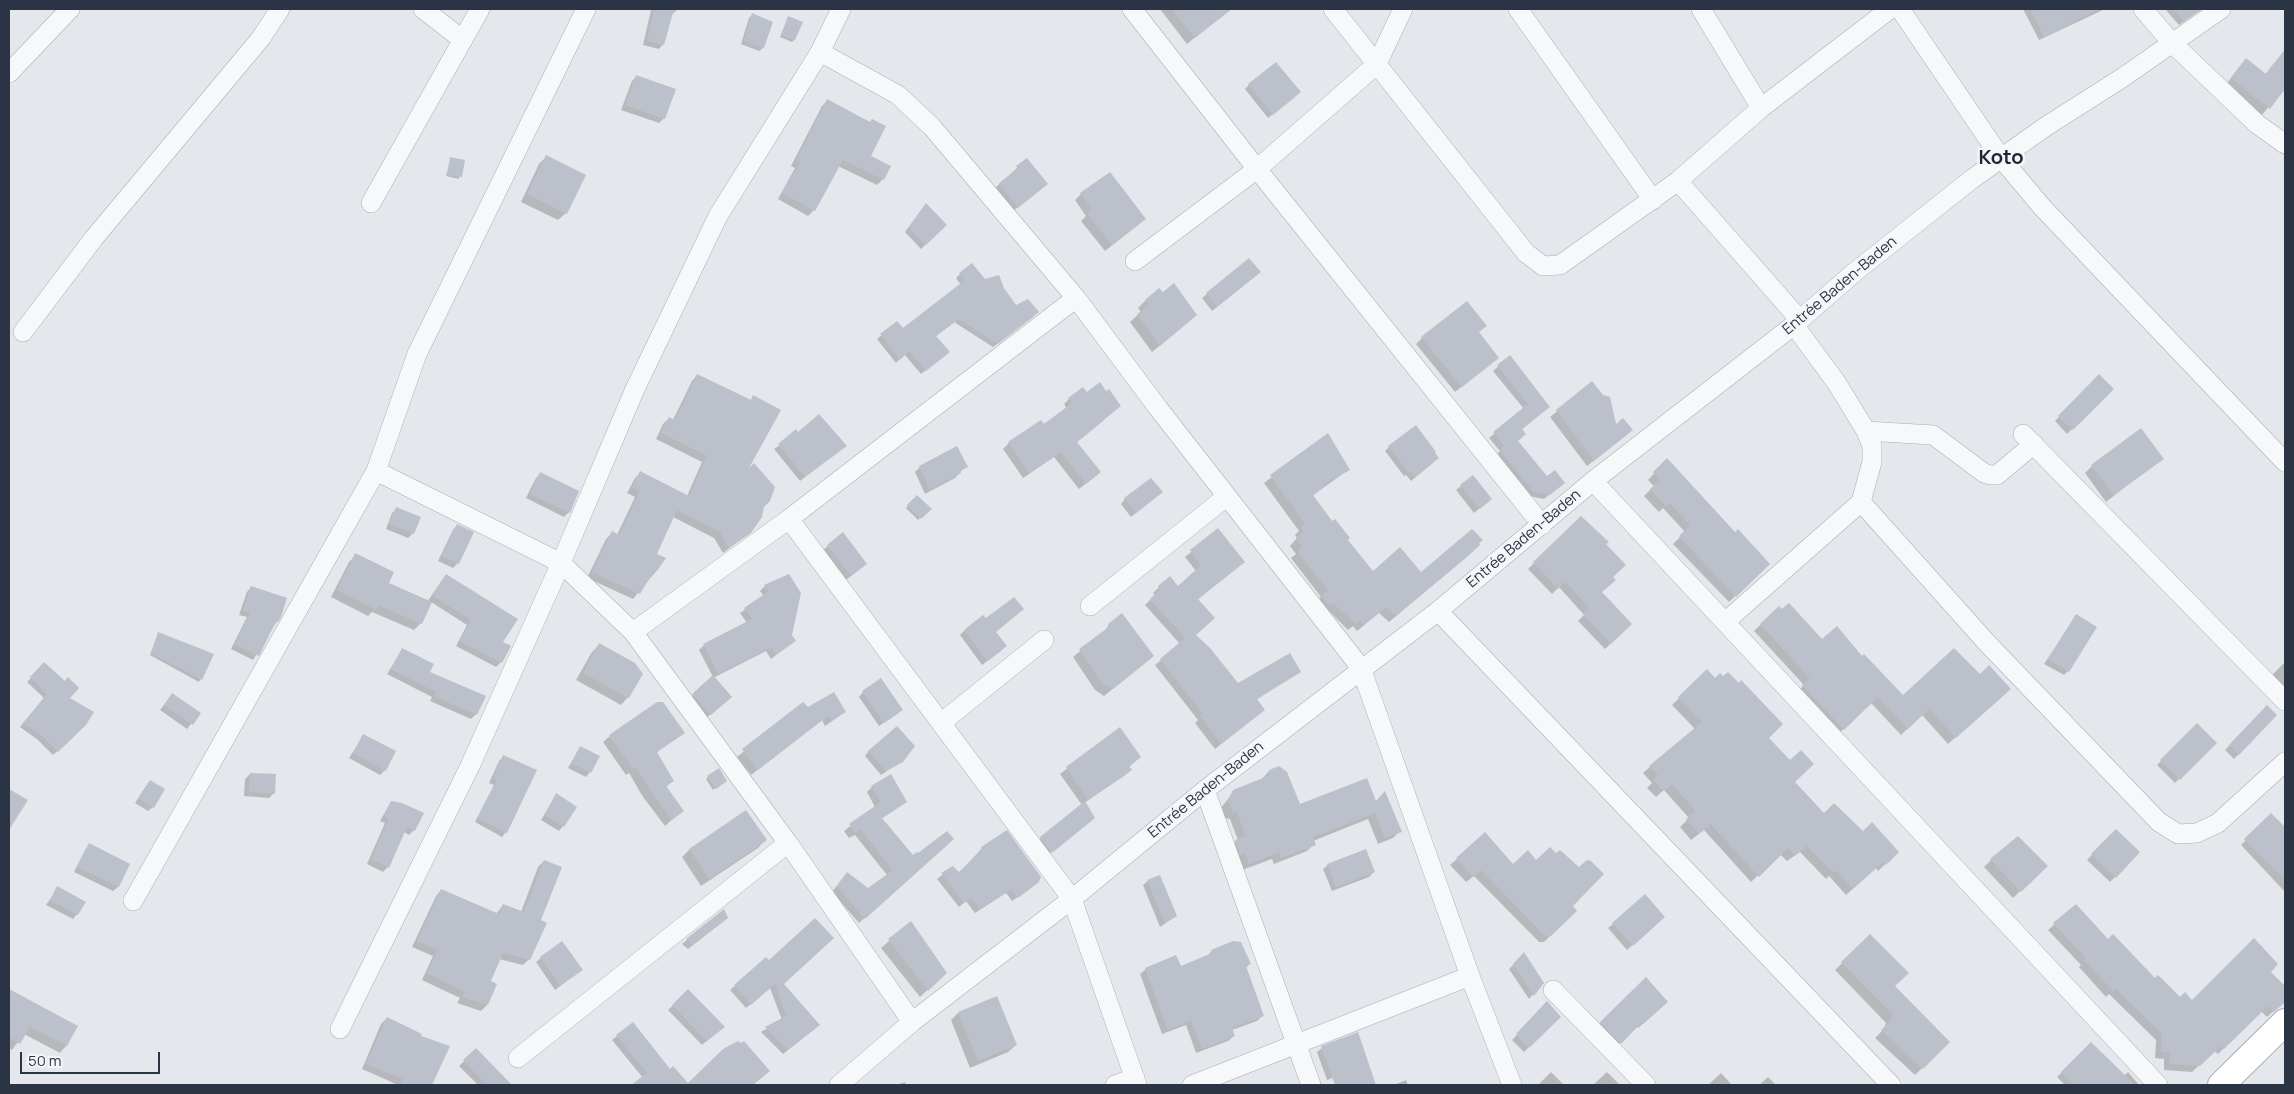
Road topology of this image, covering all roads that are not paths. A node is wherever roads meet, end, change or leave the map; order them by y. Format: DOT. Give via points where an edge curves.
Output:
graph roads {
  1 [pos="70,9"];
  2 [pos="280,9"];
  3 [pos="423,9"];
  4 [pos="480,9"];
  5 [pos="586,9"];
  6 [pos="841,9"];
  7 [pos="1132,9"];
  8 [pos="1333,9"];
  9 [pos="1403,9"];
  10 [pos="1518,9"];
  11 [pos="1701,9"];
  12 [pos="1890,9"];
  13 [pos="1900,9"];
  14 [pos="2143,9"];
  15 [pos="2221,9"];
  16 [pos="462,40"];
  17 [pos="2172,44"];
  18 [pos="820,52"];
  19 [pos="1377,64"];
  20 [pos="9,73"];
  21 [pos="1761,108"];
  22 [pos="2285,144"];
  23 [pos="2001,158"];
  24 [pos="1257,169"];
  25 [pos="1678,181"];
  26 [pos="1653,200"];
  27 [pos="371,203"];
  28 [pos="1135,261"];
  29 [pos="1076,298"];
  30 [pos="1797,322"];
  31 [pos="23,332"];
  32 [pos="1866,431"];
  33 [pos="2285,462"];
  34 [pos="376,471"];
  35 [pos="1593,481"];
  36 [pos="1226,497"];
  37 [pos="1861,502"];
  38 [pos="789,519"];
  39 [pos="1542,525"];
  40 [pos="561,563"];
  41 [pos="1090,606"];
  42 [pos="1438,611"];
  43 [pos="1725,622"];
  44 [pos="634,632"];
  45 [pos="1044,640"];
  46 [pos="1361,668"];
  47 [pos="2285,701"];
  48 [pos="941,723"];
  49 [pos="2285,762"];
  50 [pos="1205,790"];
  51 [pos="788,843"];
  52 [pos="1072,899"];
  53 [pos="133,901"];
  54 [pos="1470,976"];
  55 [pos="1552,990"];
  56 [pos="912,1022"];
  57 [pos="2285,1022"];
  58 [pos="340,1029"];
  59 [pos="1296,1044"];
  60 [pos="518,1058"];
  61 [pos="1136,1082"];
  62 [pos="840,1085"];
  63 [pos="1115,1085"];
  64 [pos="1192,1085"];
  65 [pos="1311,1085"];
  66 [pos="1512,1085"];
  67 [pos="1646,1085"];
  68 [pos="1891,1085"];
  69 [pos="2158,1085"];
  70 [pos="2220,1085"];
  1 -- 20 [label="street"];
  2 -- 31 [label="street" via="261,38 94,238"];
  3 -- 16 [label="street"];
  4 -- 16 [label="street"];
  5 -- 34 [label="street" via="417,354"];
  6 -- 18 [label="street"];
  7 -- 24 [label="street"];
  8 -- 19 [label="street"];
  9 -- 19 [label="street"];
  10 -- 26 [label="street"];
  11 -- 21 [label="street"];
  12 -- 21 [label="street"];
  13 -- 23 [label="street"];
  14 -- 17 [label="street"];
  15 -- 17 [label="street, Entrée Baden-Baden"];
  16 -- 27 [label="street"];
  17 -- 22 [label="street" via="2257,124"];
  17 -- 23 [label="street, Entrée Baden-Baden"];
  18 -- 29 [label="street" via="898,95 915,109"];
  18 -- 40 [label="street" via="718,216 635,389"];
  19 -- 24 [label="street"];
  19 -- 26 [label="street" via="1526,253 1543,266 1560,265"];
  21 -- 25 [label="street"];
  23 -- 30 [label="street, Entrée Baden-Baden" via="1856,271"];
  23 -- 33 [label="street" via="2076,244"];
  24 -- 28 [label="street"];
  24 -- 39 [label="street"];
  25 -- 26 [label="street"];
  25 -- 30 [label="street"];
  29 -- 36 [label="street"];
  29 -- 38 [label="street"];
  30 -- 32 [label="street"];
  30 -- 35 [label="street, Entrée Baden-Baden"];
  32 -- 37 [label="street" via="1872,446 1872,462"];
  32 -- 47 [label="street" via="1933,435 1990,475 1997,475 2029,439"];
  34 -- 40 [label="street"];
  34 -- 53 [label="street"];
  35 -- 39 [label="street, Entrée Baden-Baden"];
  35 -- 43 [label="street"];
  36 -- 41 [label="street"];
  36 -- 46 [label="street"];
  37 -- 43 [label="street"];
  37 -- 49 [label="street" via="1994,650 2158,822 2171,830 2178,834 2197,834 2218,823"];
  38 -- 44 [label="street"];
  38 -- 48 [label="street"];
  39 -- 42 [label="street, Entrée Baden-Baden"];
  40 -- 44 [label="street"];
  40 -- 58 [label="street" via="470,766"];
  42 -- 46 [label="street, Entrée Baden-Baden"];
  42 -- 68 [label="street"];
  43 -- 69 [label="street"];
  44 -- 51 [label="street"];
  45 -- 48 [label="street"];
  46 -- 50 [label="street, Entrée Baden-Baden"];
  46 -- 54 [label="street"];
  48 -- 52 [label="street"];
  50 -- 52 [label="street, Entrée Baden-Baden"];
  50 -- 59 [label="street"];
  51 -- 56 [label="street"];
  51 -- 60 [label="street"];
  52 -- 56 [label="street, Entrée Baden-Baden"];
  52 -- 61 [label="street"];
  54 -- 59 [label="street"];
  54 -- 66 [label="street"];
  55 -- 67 [label="street"];
  56 -- 62 [label="street, Entrée Baden-Baden"];
  57 -- 70 [label="main road"];
  59 -- 64 [label="street"];
  59 -- 65 [label="street"];
  61 -- 63 [label="street"];
}
